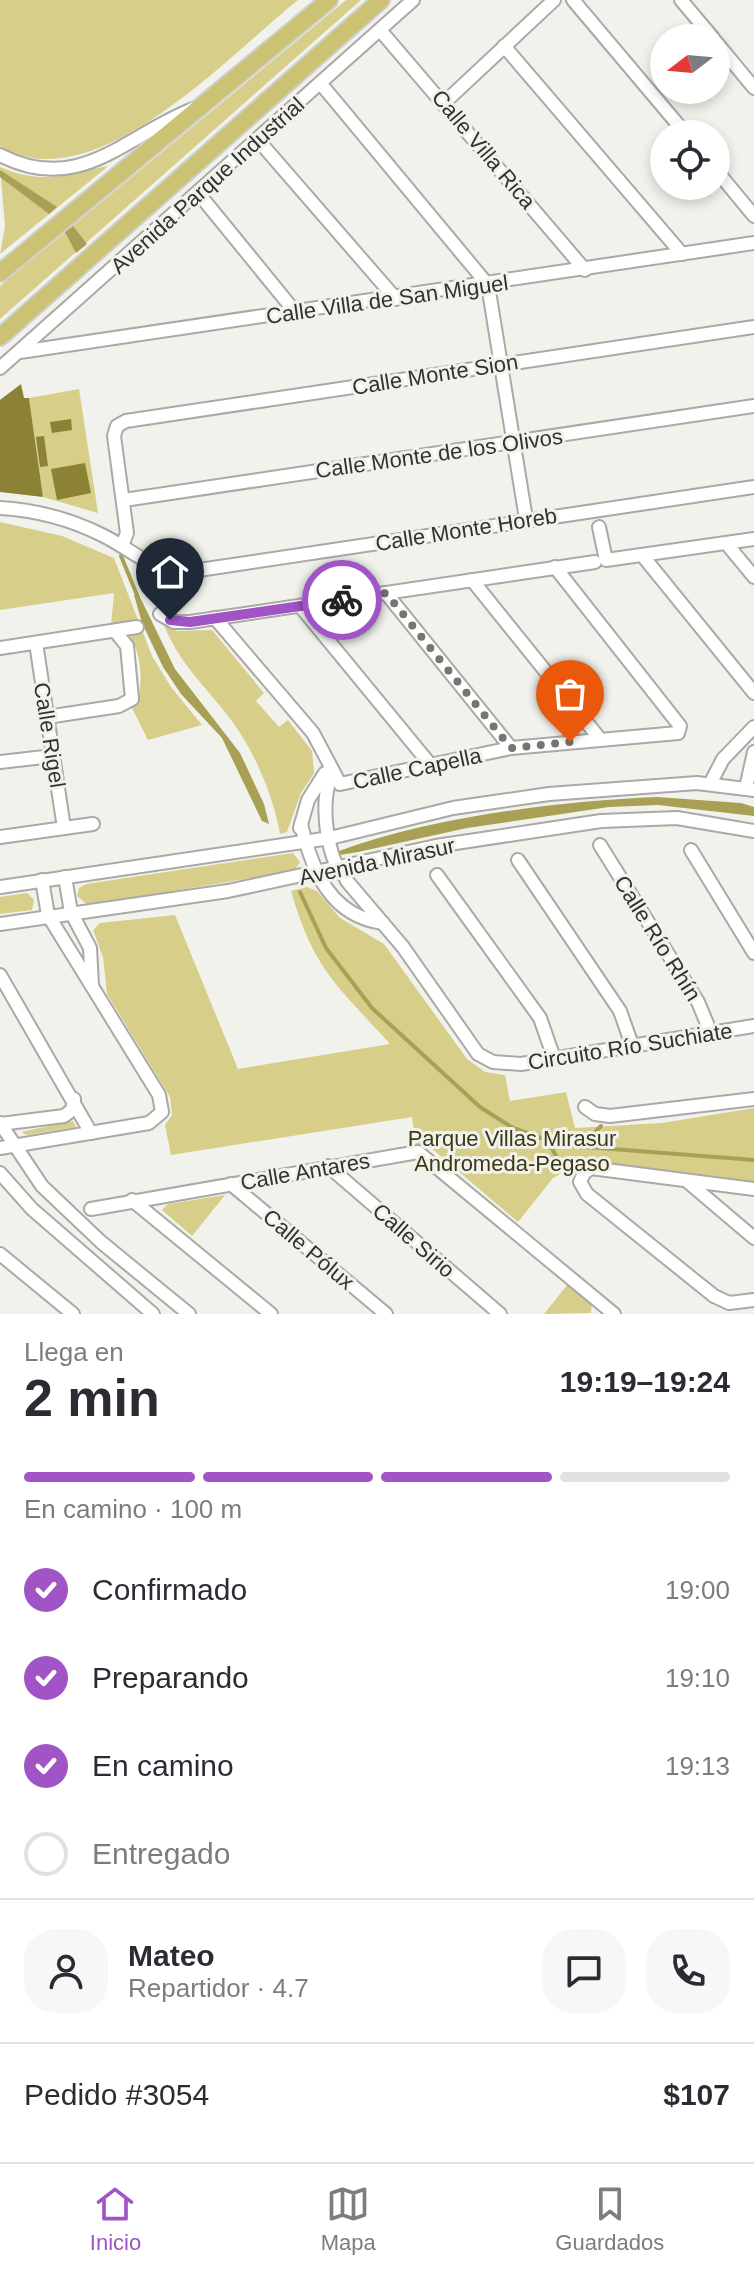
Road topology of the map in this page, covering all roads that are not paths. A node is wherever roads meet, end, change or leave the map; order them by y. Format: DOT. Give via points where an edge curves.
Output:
graph roads {
  1 [pos="329,0"];
  2 [pos="381,0"];
  3 [pos="413,0"];
  4 [pos="554,0"];
  5 [pos="573,0"];
  6 [pos="681,0"];
  7 [pos="701,24"];
  8 [pos="380,30"];
  9 [pos="504,46"];
  10 [pos="730,59"];
  11 [pos="321,84"];
  12 [pos="754,88"];
  13 [pos="445,102"];
  14 [pos="207,103"];
  15 [pos="674,120"];
  16 [pos="258,140"];
  17 [pos="0,155"];
  18 [pos="730,187"];
  19 [pos="199,194"];
  20 [pos="754,216"];
  21 [pos="754,243"];
  22 [pos="682,254"];
  23 [pos="585,270"];
  24 [pos="0,273"];
  25 [pos="488,285"];
  26 [pos="396,299"];
  27 [pos="296,313"];
  28 [pos="754,327"];
  29 [pos="0,337"];
  30 [pos="20,352"];
  31 [pos="503,364"];
  32 [pos="0,368"];
  33 [pos="754,406"];
  34 [pos="514,442"];
  35 [pos="754,487"];
  36 [pos="124,500"];
  37 [pos="0,508"];
  38 [pos="526,519"];
  39 [pos="599,527"];
  40 [pos="754,539"];
  41 [pos="726,543"];
  42 [pos="122,546"];
  43 [pos="642,555"];
  44 [pos="595,562"];
  45 [pos="555,567"];
  46 [pos="754,577"];
  47 [pos="472,580"];
  48 [pos="386,593"];
  49 [pos="300,606"];
  50 [pos="160,614"];
  51 [pos="215,618"];
  52 [pos="137,627"];
  53 [pos="115,631"];
  54 [pos="36,643"];
  55 [pos="0,648"];
  56 [pos="754,693"];
  57 [pos="47,717"];
  58 [pos="754,727"];
  59 [pos="600,739"];
  60 [pos="511,748"];
  61 [pos="754,752"];
  62 [pos="53,756"];
  63 [pos="329,758"];
  64 [pos="0,762"];
  65 [pos="429,763"];
  66 [pos="333,774"];
  67 [pos="714,784"];
  68 [pos="750,789"];
  69 [pos="326,815"];
  70 [pos="93,824"];
  71 [pos="301,824"];
  72 [pos="64,828"];
  73 [pos="754,831"];
  74 [pos="345,834"];
  75 [pos="0,837"];
  76 [pos="330,838"];
  77 [pos="305,842"];
  78 [pos="290,844"];
  79 [pos="600,845"];
  80 [pos="691,850"];
  81 [pos="518,860"];
  82 [pos="351,866"];
  83 [pos="337,869"];
  84 [pos="316,874"];
  85 [pos="437,875"];
  86 [pos="65,877"];
  87 [pos="42,880"];
  88 [pos="347,881"];
  89 [pos="0,887"];
  90 [pos="71,912"];
  91 [pos="48,915"];
  92 [pos="383,923"];
  93 [pos="0,924"];
  94 [pos="754,953"];
  95 [pos="0,975"];
  96 [pos="92,985"];
  97 [pos="754,1026"];
  98 [pos="711,1033"];
  99 [pos="632,1045"];
  100 [pos="554,1058"];
  101 [pos="74,1099"];
  102 [pos="754,1099"];
  103 [pos="585,1107"];
  104 [pos="0,1123"];
  105 [pos="91,1133"];
  106 [pos="7,1147"];
  107 [pos="328,1166"];
  108 [pos="0,1173"];
  109 [pos="688,1182"];
  110 [pos="231,1184"];
  111 [pos="754,1189"];
  112 [pos="132,1200"];
  113 [pos="91,1209"];
  114 [pos="754,1238"];
  115 [pos="101,1242"];
  116 [pos="0,1254"];
  117 [pos="88,1259"];
  118 [pos="754,1300"];
  119 [pos="73,1314"];
  120 [pos="153,1314"];
  121 [pos="189,1314"];
  122 [pos="271,1314"];
  123 [pos="386,1314"];
  124 [pos="500,1314"];
  125 [pos="613,1314"];
  1 -- 14 [label="main road"];
  2 -- 29 [label="main road"];
  3 -- 8 [label="street, Avenida Parque Industrial"];
  4 -- 9 [label="street"];
  5 -- 15 [label="street"];
  6 -- 7 [label="street"];
  8 -- 11 [label="street, Avenida Parque Industrial"];
  8 -- 13 [label="street, Calle Villa Rica"];
  9 -- 13 [label="street"];
  9 -- 22 [label="street"];
  10 -- 12 [label="street"];
  11 -- 16 [label="street, Avenida Parque Industrial"];
  11 -- 25 [label="street"];
  13 -- 23 [label="street, Calle Villa Rica"];
  14 -- 17 [label="street" via="87,164 40,170"];
  14 -- 24 [label="main road"];
  16 -- 19 [label="street, Avenida Parque Industrial"];
  16 -- 26 [label="street"];
  18 -- 20 [label="street"];
  19 -- 27 [label="street"];
  19 -- 30 [label="street, Avenida Parque Industrial"];
  21 -- 22 [label="street, Calle Villa de San Miguel"];
  22 -- 23 [label="street, Calle Villa de San Miguel"];
  23 -- 25 [label="street, Calle Villa de San Miguel"];
  25 -- 26 [label="street, Calle Villa de San Miguel"];
  25 -- 31 [label="street"];
  26 -- 27 [label="street, Calle Villa de San Miguel"];
  27 -- 30 [label="street, Calle Villa de San Miguel"];
  28 -- 31 [label="street, Calle Monte Sion"];
  30 -- 32 [label="street, Avenida Parque Industrial"];
  31 -- 34 [label="street"];
  31 -- 36 [label="street, Calle Monte Sion" via="126,421 114,436"];
  33 -- 34 [label="street, Calle Monte de los Olivos"];
  34 -- 36 [label="street, Calle Monte de los Olivos"];
  34 -- 38 [label="street"];
  35 -- 38 [label="street, Calle Monte Horeb"];
  36 -- 42 [label="street" via="127,533"];
  37 -- 42 [label="street, Calle Monte Horeb" via="58,518"];
  38 -- 42 [label="street, Calle Monte Horeb" via="184,573 164,569"];
  39 -- 43 [label="street" via="606,560"];
  40 -- 41 [label="street"];
  41 -- 43 [label="street"];
  41 -- 46 [label="street"];
  43 -- 56 [label="street"];
  44 -- 45 [label="street"];
  45 -- 47 [label="street"];
  45 -- 59 [label="street, Calle Capella" via="681,730"];
  47 -- 48 [label="street"];
  47 -- 59 [label="street"];
  48 -- 49 [label="street"];
  48 -- 60 [label="street"];
  49 -- 51 [label="street"];
  49 -- 65 [label="street"];
  50 -- 51 [label="street" via="178,622"];
  51 -- 63 [label="street, Calle Capella"];
  52 -- 53 [label="street"];
  53 -- 54 [label="street"];
  53 -- 57 [label="street" via="127,646 132,699 119,706"];
  54 -- 55 [label="street"];
  54 -- 57 [label="street, Calle Rigel"];
  57 -- 62 [label="street, Calle Rigel"];
  58 -- 67 [label="street" via="723,759"];
  59 -- 60 [label="street, Calle Capella"];
  60 -- 65 [label="street, Calle Capella"];
  61 -- 68 [label="street"];
  62 -- 64 [label="street"];
  62 -- 72 [label="street, Calle Rigel"];
  63 -- 66 [label="street, Calle Capella"];
  63 -- 71 [label="street, Calle Capella"];
  65 -- 66 [label="street, Calle Capella" via="344,784"];
  66 -- 69 [label="street, Calle Capella" via="324,793"];
  67 -- 68 [label="street"];
  67 -- 74 [label="street" via="549,794 453,808"];
  69 -- 74 [label="street"];
  69 -- 76 [label="street, Calle Capella"];
  70 -- 72 [label="street"];
  71 -- 77 [label="street"];
  71 -- 78 [label="street, Calle Capella"];
  72 -- 75 [label="street"];
  73 -- 82 [label="street, Avenida Mirasur" via="677,818 627,818 436,846"];
  74 -- 76 [label="street"];
  76 -- 77 [label="street"];
  76 -- 83 [label="street, Calle Capella"];
  77 -- 78 [label="street"];
  77 -- 84 [label="street"];
  78 -- 86 [label="street"];
  79 -- 98 [label="street, Calle Río Rhín" via="698,1002"];
  80 -- 94 [label="street"];
  81 -- 99 [label="street" via="620,1011"];
  82 -- 83 [label="street, Avenida Mirasur"];
  82 -- 88 [label="street"];
  83 -- 84 [label="street, Avenida Mirasur"];
  83 -- 88 [label="street, Circuito Río Suchiate"];
  84 -- 90 [label="street, Avenida Mirasur"];
  84 -- 92 [label="street" via="345,909"];
  85 -- 100 [label="street" via="540,1018"];
  86 -- 87 [label="street"];
  86 -- 90 [label="street"];
  87 -- 89 [label="street"];
  87 -- 91 [label="street"];
  88 -- 92 [label="street, Circuito Río Suchiate"];
  90 -- 91 [label="street, Avenida Mirasur"];
  90 -- 96 [label="street" via="90,948"];
  91 -- 93 [label="street, Avenida Mirasur"];
  91 -- 96 [label="street"];
  92 -- 100 [label="street, Circuito Río Suchiate" via="478,1054 509,1065"];
  95 -- 101 [label="street"];
  96 -- 105 [label="street" via="159,1095 162,1110 149,1123"];
  97 -- 98 [label="street, Circuito Río Suchiate"];
  98 -- 99 [label="street, Circuito Río Suchiate"];
  99 -- 100 [label="street, Circuito Río Suchiate"];
  101 -- 104 [label="street" via="66,1115"];
  101 -- 105 [label="street"];
  102 -- 103 [label="street" via="625,1115 601,1116"];
  104 -- 106 [label="street"];
  105 -- 106 [label="street"];
  106 -- 115 [label="street"];
  107 -- 110 [label="street, Calle Antares"];
  107 -- 124 [label="street, Calle Sirio"];
  107 -- 125 [label="street, Calle Antares" via="413,1152 425,1155"];
  108 -- 117 [label="street"];
  109 -- 111 [label="street"];
  109 -- 114 [label="street"];
  109 -- 118 [label="street" via="591,1168 580,1182 587,1194 714,1296 729,1303"];
  110 -- 112 [label="street, Calle Antares"];
  110 -- 123 [label="street, Calle Pólux"];
  112 -- 113 [label="street, Calle Antares"];
  112 -- 122 [label="street"];
  115 -- 117 [label="street"];
  115 -- 121 [label="street"];
  116 -- 119 [label="street"];
  117 -- 120 [label="street"];
}
